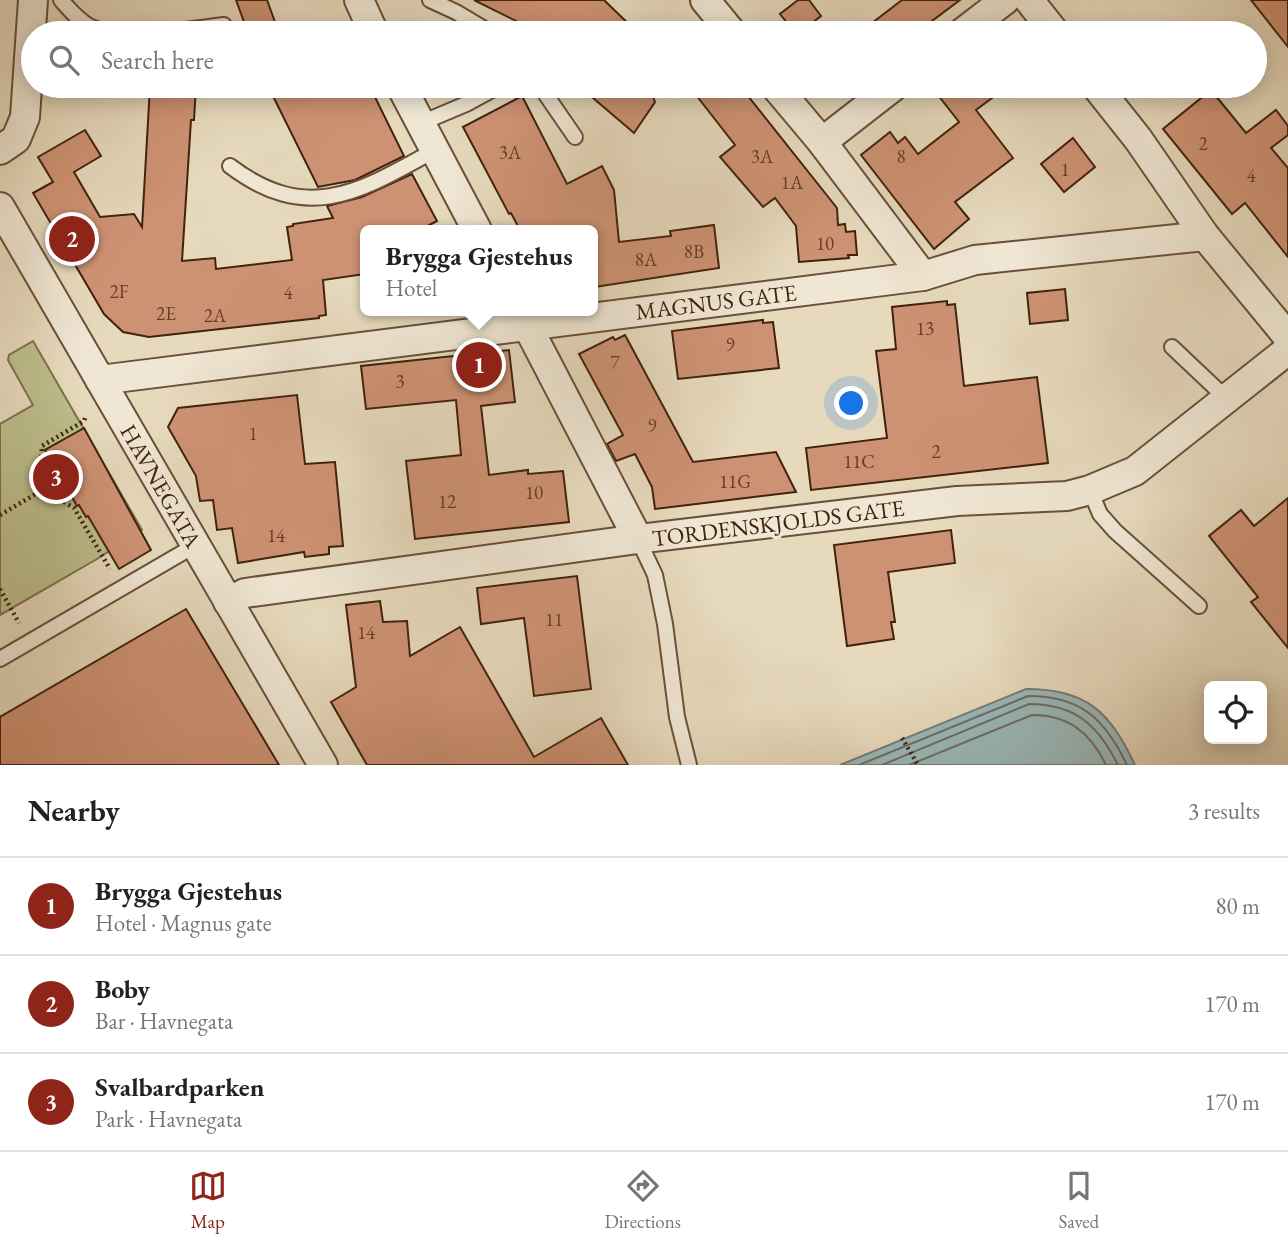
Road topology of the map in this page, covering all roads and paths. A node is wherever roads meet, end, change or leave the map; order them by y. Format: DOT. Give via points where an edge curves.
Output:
graph roads {
  1 [pos="33,0"];
  2 [pos="61,0"];
  3 [pos="359,0"];
  4 [pos="430,0"];
  5 [pos="705,0"];
  6 [pos="1005,0"];
  7 [pos="1029,0"];
  8 [pos="32,21"];
  9 [pos="82,21"];
  10 [pos="369,21"];
  11 [pos="471,21"];
  12 [pos="722,21"];
  13 [pos="978,21"];
  14 [pos="1046,21"];
  15 [pos="26,98"];
  16 [pos="407,98"];
  17 [pos="477,98"];
  18 [pos="548,98"];
  19 [pos="785,98"];
  20 [pos="879,98"];
  21 [pos="1106,98"];
  22 [pos="421,123"];
  23 [pos="575,137"];
  24 [pos="822,142"];
  25 [pos="0,150"];
  26 [pos="435,150"];
  27 [pos="230,166"];
  28 [pos="0,207"];
  29 [pos="474,225"];
  30 [pos="1205,236"];
  31 [pos="923,276"];
  32 [pos="598,310"];
  33 [pos="542,316"];
  34 [pos="523,318"];
  35 [pos="1288,337"];
  36 [pos="1172,347"];
  37 [pos="1288,350"];
  38 [pos="105,388"];
  39 [pos="1227,399"];
  40 [pos="49,486"];
  41 [pos="1090,490"];
  42 [pos="0,515"];
  43 [pos="638,539"];
  44 [pos="194,546"];
  45 [pos="121,588"];
  46 [pos="0,589"];
  47 [pos="228,602"];
  48 [pos="1199,606"];
  49 [pos="30,642"];
  50 [pos="0,660"];
  51 [pos="902,738"];
  52 [pos="323,765"];
  53 [pos="689,765"];
  54 [pos="918,765"];
  1 -- 8 [label="street"];
  2 -- 9 [label="lane"];
  3 -- 10 [label="street"];
  4 -- 11 [label="lane"];
  5 -- 12 [label="street"];
  6 -- 13 [label="street"];
  7 -- 14 [label="street"];
  15 -- 25 [label="street" via="16,139"];
  16 -- 22 [label="street"];
  17 -- 22 [label="lane"];
  18 -- 23 [label="lane"];
  19 -- 24 [label="street"];
  20 -- 24 [label="street"];
  21 -- 30 [label="street"];
  22 -- 26 [label="street"];
  24 -- 31 [label="street"];
  26 -- 27 [label="lane" via="373,184 327,198 276,193"];
  26 -- 29 [label="street"];
  28 -- 38 [label="street, HAVNEGATA"];
  30 -- 31 [label="street, MAGNUS GATE" via="975,260"];
  30 -- 35 [label="street"];
  31 -- 32 [label="street, MAGNUS GATE"];
  33 -- 34 [label="street, MAGNUS GATE"];
  34 -- 38 [label="street, MAGNUS GATE"];
  34 -- 43 [label="street"];
  36 -- 39 [label="lane"];
  37 -- 39 [label="street, TORDENSKJOLDS GATE"];
  38 -- 40 [label="path" via="84,421 42,446 41,467"];
  38 -- 44 [label="street, HAVNEGATA"];
  39 -- 41 [label="street, TORDENSKJOLDS GATE" via="1135,471"];
  40 -- 42 [label="path"];
  40 -- 45 [label="path" via="74,508"];
  41 -- 43 [label="street, TORDENSKJOLDS GATE"];
  41 -- 48 [label="lane" via="1100,514 1115,531"];
  43 -- 47 [label="street, TORDENSKJOLDS GATE" via="245,593"];
  43 -- 53 [label="lane" via="655,575 677,718"];
  44 -- 45 [label="lane"];
  44 -- 47 [label="street, HAVNEGATA"];
  45 -- 49 [label="lane"];
  46 -- 49 [label="path"];
  47 -- 52 [label="street, HAVNEGATA"];
  49 -- 50 [label="lane"];
  51 -- 54 [label="path"];
}
